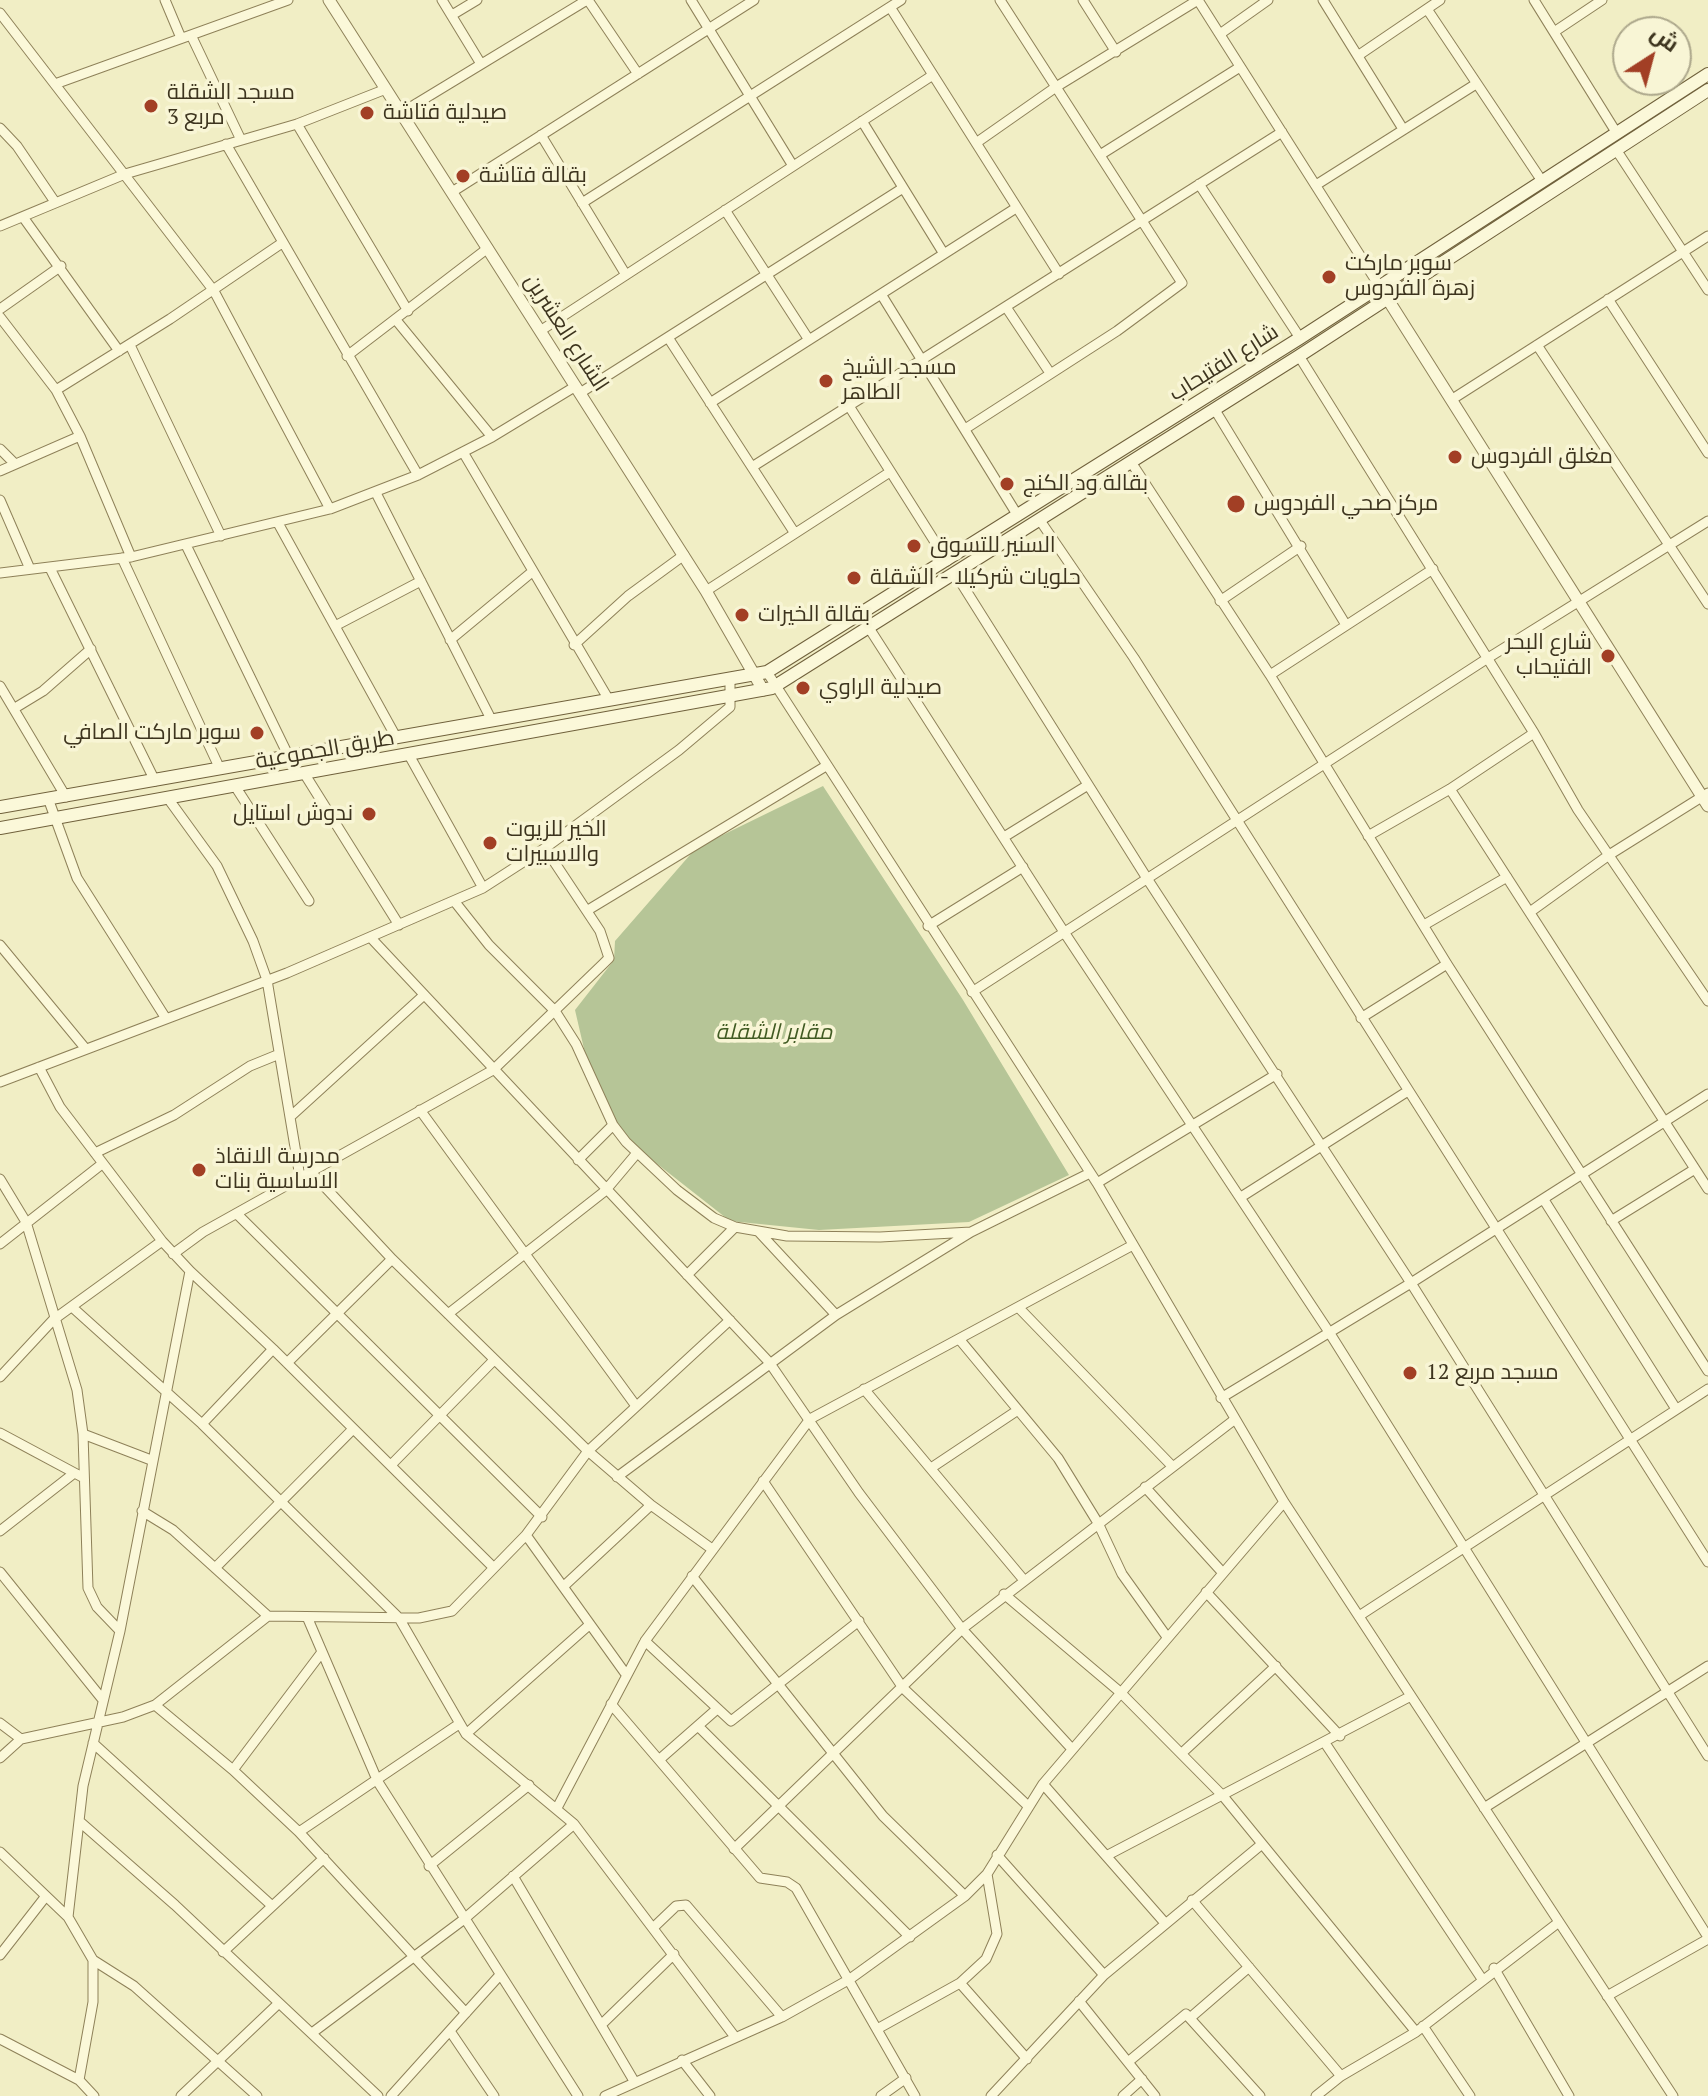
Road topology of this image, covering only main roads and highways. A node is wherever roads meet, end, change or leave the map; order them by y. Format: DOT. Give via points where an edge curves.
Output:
graph roads {
  1 [pos="1708,74"];
  2 [pos="1708,90"];
  3 [pos="761,673"];
  4 [pos="770,688"];
  5 [pos="0,807"];
  6 [pos="0,828"];
  1 -- 3 [label="main road, شارع الفتيحاب" via="1300,338"];
  2 -- 4 [label="main road, شارع الفتيحاب" via="1215,410"];
  3 -- 5 [label="main road, طريق الجموعية"];
  4 -- 6 [label="main road, طريق الجموعية"];
}
